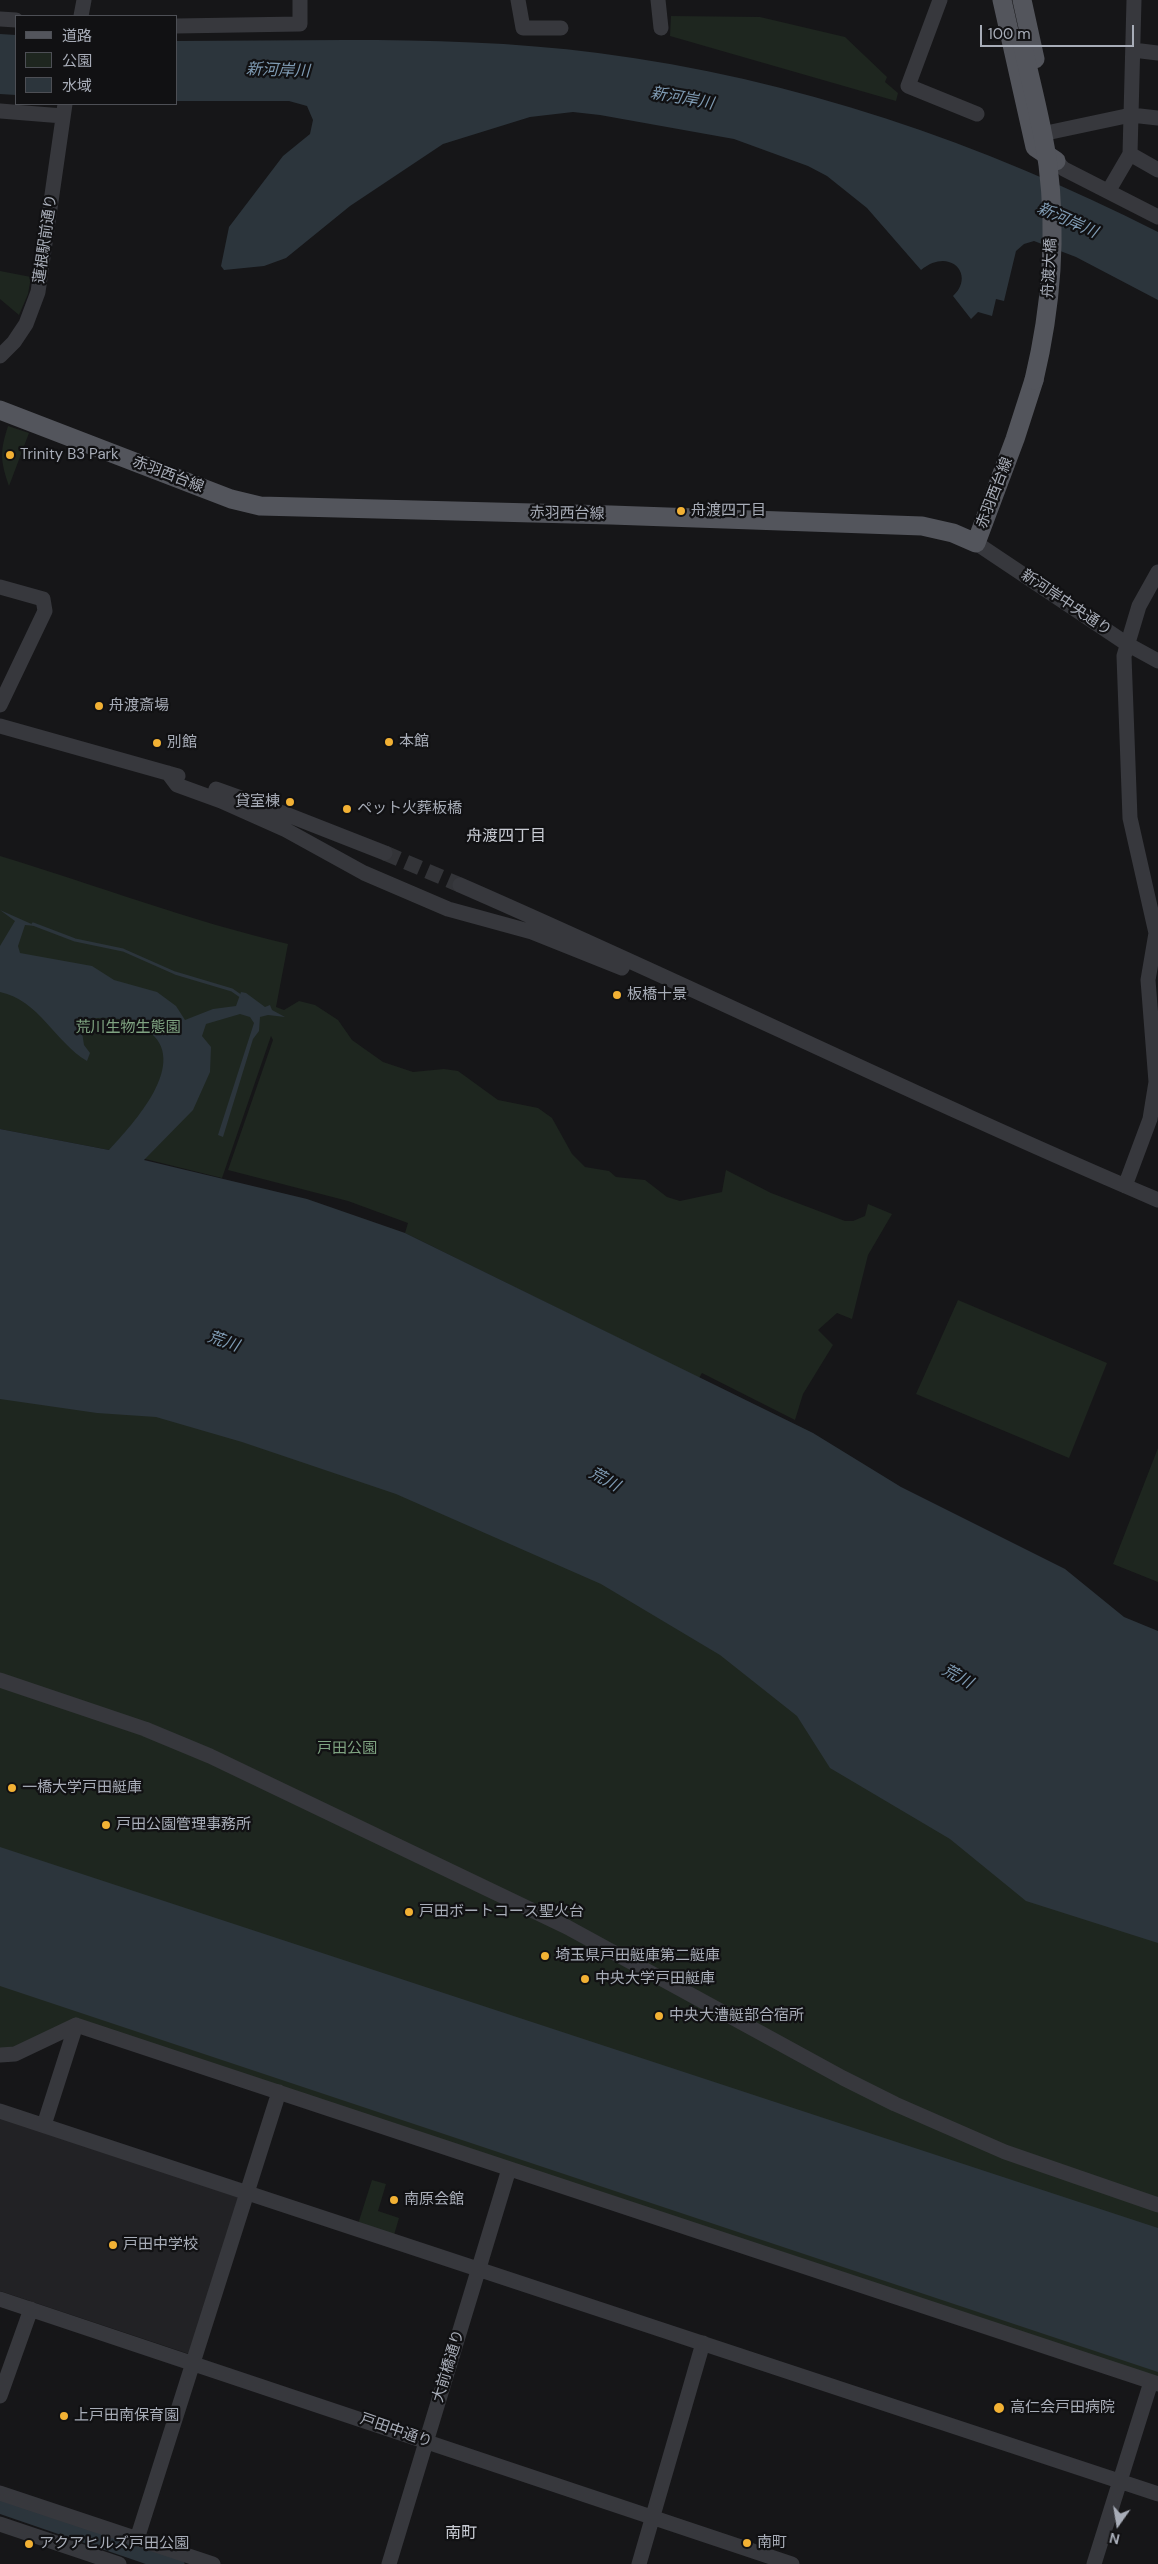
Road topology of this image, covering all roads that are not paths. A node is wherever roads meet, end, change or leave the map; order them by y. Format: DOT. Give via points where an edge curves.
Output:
graph roads {
  1 [pos="84,0"];
  2 [pos="300,0"];
  3 [pos="518,0"];
  4 [pos="658,0"];
  5 [pos="940,0"];
  6 [pos="1002,0"];
  7 [pos="1011,0"];
  8 [pos="1022,0"];
  9 [pos="1134,0"];
  10 [pos="81,15"];
  11 [pos="0,19"];
  12 [pos="15,20"];
  13 [pos="178,26"];
  14 [pos="561,28"];
  15 [pos="661,28"];
  16 [pos="1133,50"];
  17 [pos="1158,53"];
  18 [pos="64,110"];
  19 [pos="0,112"];
  20 [pos="977,114"];
  21 [pos="1131,115"];
  22 [pos="1158,118"];
  23 [pos="1051,132"];
  24 [pos="1130,154"];
  25 [pos="1056,161"];
  26 [pos="1158,170"];
  27 [pos="1109,190"];
  28 [pos="1158,217"];
  29 [pos="0,356"];
  30 [pos="1034,380"];
  31 [pos="0,410"];
  32 [pos="976,543"];
  33 [pos="1158,572"];
  34 [pos="0,586"];
  35 [pos="1127,644"];
  36 [pos="1158,661"];
  37 [pos="0,705"];
  38 [pos="0,726"];
  39 [pos="168,772"];
  40 [pos="385,853"];
  41 [pos="460,885"];
  42 [pos="1155,961"];
  43 [pos="658,975"];
  44 [pos="1157,1094"];
  45 [pos="1125,1186"];
  46 [pos="1158,1200"];
  47 [pos="0,1680"];
  48 [pos="76,2025"];
  49 [pos="0,2055"];
  50 [pos="279,2092"];
  51 [pos="0,2111"];
  52 [pos="44,2125"];
  53 [pos="509,2169"];
  54 [pos="247,2193"];
  55 [pos="1158,2205"];
  56 [pos="478,2269"];
  57 [pos="0,2299"];
  58 [pos="31,2309"];
  59 [pos="703,2343"];
  60 [pos="192,2363"];
  61 [pos="1155,2383"];
  62 [pos="0,2396"];
  63 [pos="426,2442"];
  64 [pos="1120,2481"];
  65 [pos="0,2493"];
  66 [pos="1158,2494"];
  67 [pos="653,2517"];
  68 [pos="0,2524"];
  69 [pos="137,2539"];
  70 [pos="119,2564"];
  71 [pos="213,2564"];
  72 [pos="389,2564"];
  73 [pos="640,2564"];
  74 [pos="792,2564"];
  75 [pos="1094,2564"];
  1 -- 10 [label="street"];
  2 -- 13 [label="street" via="300,24"];
  3 -- 14 [label="street" via="523,28"];
  4 -- 15 [label="street"];
  5 -- 20 [label="street" via="908,86"];
  6 -- 25 [label="main road" via="1035,147"];
  7 -- 30 [label="main road, 舟渡大橋, bridge" via="1048,165 1052,272 1043,342"];
  8 -- 23 [label="main road"];
  9 -- 16 [label="street"];
  11 -- 12 [label="street"];
  16 -- 17 [label="street"];
  16 -- 21 [label="street"];
  18 -- 19 [label="street"];
  18 -- 29 [label="street, 蓮根駅前通り" via="37,298 26,324"];
  21 -- 22 [label="street"];
  21 -- 23 [label="street"];
  21 -- 24 [label="street"];
  23 -- 25 [label="main road"];
  24 -- 26 [label="street"];
  24 -- 27 [label="street"];
  25 -- 27 [label="street" via="1064,169"];
  27 -- 28 [label="street"];
  30 -- 32 [label="main road, 赤羽西台線"];
  31 -- 32 [label="main road, 赤羽西台線" via="231,499 260,506 922,526 953,533"];
  32 -- 35 [label="street, 新河岸中央通り"];
  33 -- 35 [label="street" via="1139,606"];
  34 -- 37 [label="street" via="43,599 45,611"];
  35 -- 36 [label="street, 新河岸中央通り"];
  35 -- 42 [label="street" via="1124,656 1132,826 1156,932"];
  38 -- 39 [label="street"];
  39 -- 40 [label="street"];
  39 -- 43 [label="street" via="177,785 286,830 364,874 448,909 532,932 638,974"];
  41 -- 43 [label="street"];
  42 -- 44 [label="street" via="1148,991"];
  43 -- 45 [label="street" via="928,1100"];
  44 -- 45 [label="street"];
  45 -- 46 [label="street"];
  47 -- 55 [label="street" via="145,1729 210,1756 567,1927 895,2104 1005,2152"];
  48 -- 49 [label="street" via="15,2054"];
  48 -- 50 [label="street"];
  48 -- 52 [label="street"];
  50 -- 53 [label="street"];
  50 -- 54 [label="street"];
  51 -- 52 [label="street"];
  52 -- 54 [label="street"];
  53 -- 56 [label="street, 大前橋通り"];
  53 -- 61 [label="street"];
  54 -- 56 [label="street"];
  54 -- 60 [label="street"];
  56 -- 59 [label="street"];
  56 -- 63 [label="street, 大前橋通り"];
  57 -- 58 [label="street, 戸田中通り"];
  58 -- 60 [label="street, 戸田中通り"];
  58 -- 62 [label="street"];
  59 -- 64 [label="street"];
  59 -- 67 [label="street"];
  60 -- 63 [label="street, 戸田中通り"];
  60 -- 69 [label="street"];
  61 -- 64 [label="street"];
  63 -- 67 [label="street, 戸田中通り"];
  63 -- 72 [label="street, 大前橋通り"];
  64 -- 66 [label="street"];
  64 -- 75 [label="street"];
  65 -- 69 [label="street"];
  67 -- 73 [label="street"];
  67 -- 74 [label="street, 戸田中通り"];
  68 -- 70 [label="street"];
  69 -- 71 [label="street"];
}
